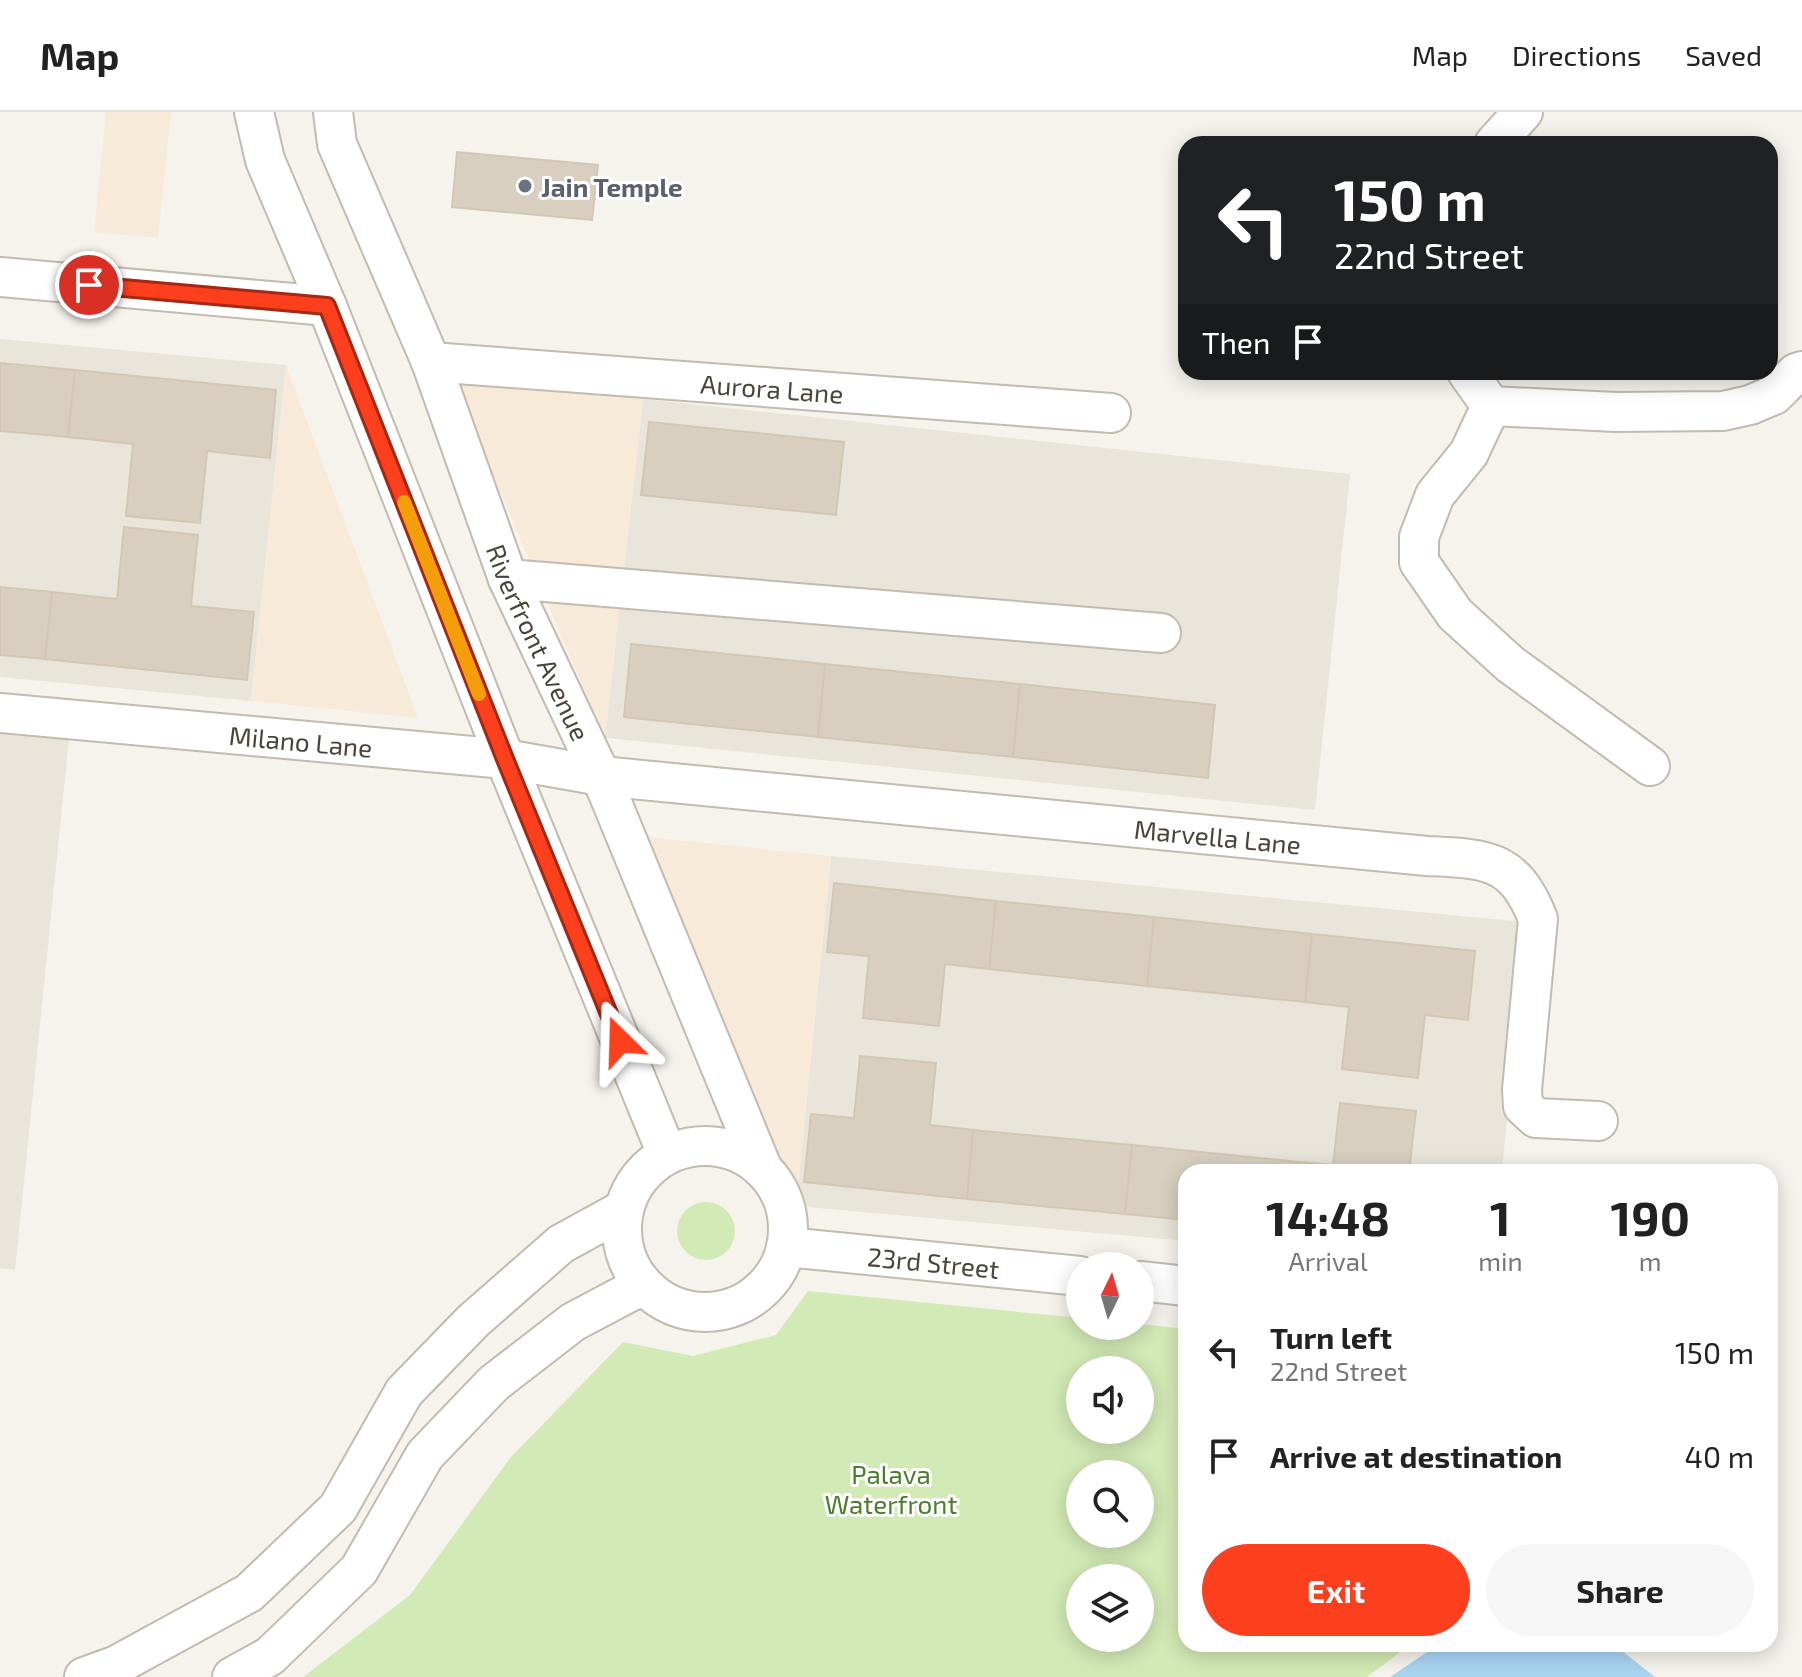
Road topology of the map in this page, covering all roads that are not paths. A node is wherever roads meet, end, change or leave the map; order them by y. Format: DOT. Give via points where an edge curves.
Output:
graph roads {
  1 [pos="254,112"];
  2 [pos="333,112"];
  3 [pos="1523,112"];
  4 [pos="1501,136"];
  5 [pos="0,277"];
  6 [pos="327,306"];
  7 [pos="431,362"];
  8 [pos="1802,371"];
  9 [pos="1473,380"];
  10 [pos="1491,406"];
  11 [pos="1111,413"];
  12 [pos="508,579"];
  13 [pos="1161,633"];
  14 [pos="0,713"];
  15 [pos="505,759"];
  16 [pos="1650,766"];
  17 [pos="601,776"];
  18 [pos="1598,1121"];
  19 [pos="667,1154"];
  20 [pos="761,1165"];
  21 [pos="623,1210"];
  22 [pos="786,1247"];
  23 [pos="1066,1275"];
  24 [pos="1154,1283"];
  25 [pos="643,1285"];
  26 [pos="1178,1285"];
  27 [pos="84,1677"];
  28 [pos="232,1677"];
  1 -- 6 [label="street" via="265,160"];
  2 -- 7 [label="street, Riverfront Avenue" via="337,144"];
  3 -- 4 [label="street"];
  5 -- 6 [label="street"];
  6 -- 15 [label="street"];
  7 -- 11 [label="street, Aurora Lane"];
  7 -- 12 [label="street, Riverfront Avenue"];
  8 -- 10 [label="street" via="1774,395 1723,411"];
  9 -- 10 [label="street"];
  10 -- 16 [label="street" via="1469,453 1435,495 1419,537 1419,562 1455,614 1510,664"];
  12 -- 13 [label="street"];
  12 -- 17 [label="street, Riverfront Avenue"];
  14 -- 15 [label="street, Milano Lane"];
  15 -- 17 [label="street, Milano Lane"];
  15 -- 19 [label="street"];
  17 -- 18 [label="street, Marvella Lane" via="1480,859 1508,871 1529,897 1538,919 1523,1106 1536,1118"];
  17 -- 20 [label="street, Riverfront Avenue"];
  19 -- 20 [label="street" via="709,1146"];
  19 -- 21 [label="street" via="636,1183"];
  20 -- 22 [label="street" via="787,1218"];
  21 -- 25 [label="street" via="621,1237"];
  21 -- 27 [label="street" via="561,1244 473,1321 404,1392 338,1508 249,1593 117,1665"];
  22 -- 23 [label="street, 23rd Street"];
  22 -- 25 [label="street" via="777,1271 760,1291 739,1305 714,1312 664,1302"];
  24 -- 26 [label="street"];
  25 -- 28 [label="street" via="573,1322 494,1383 425,1455 359,1570 270,1656"];
}
